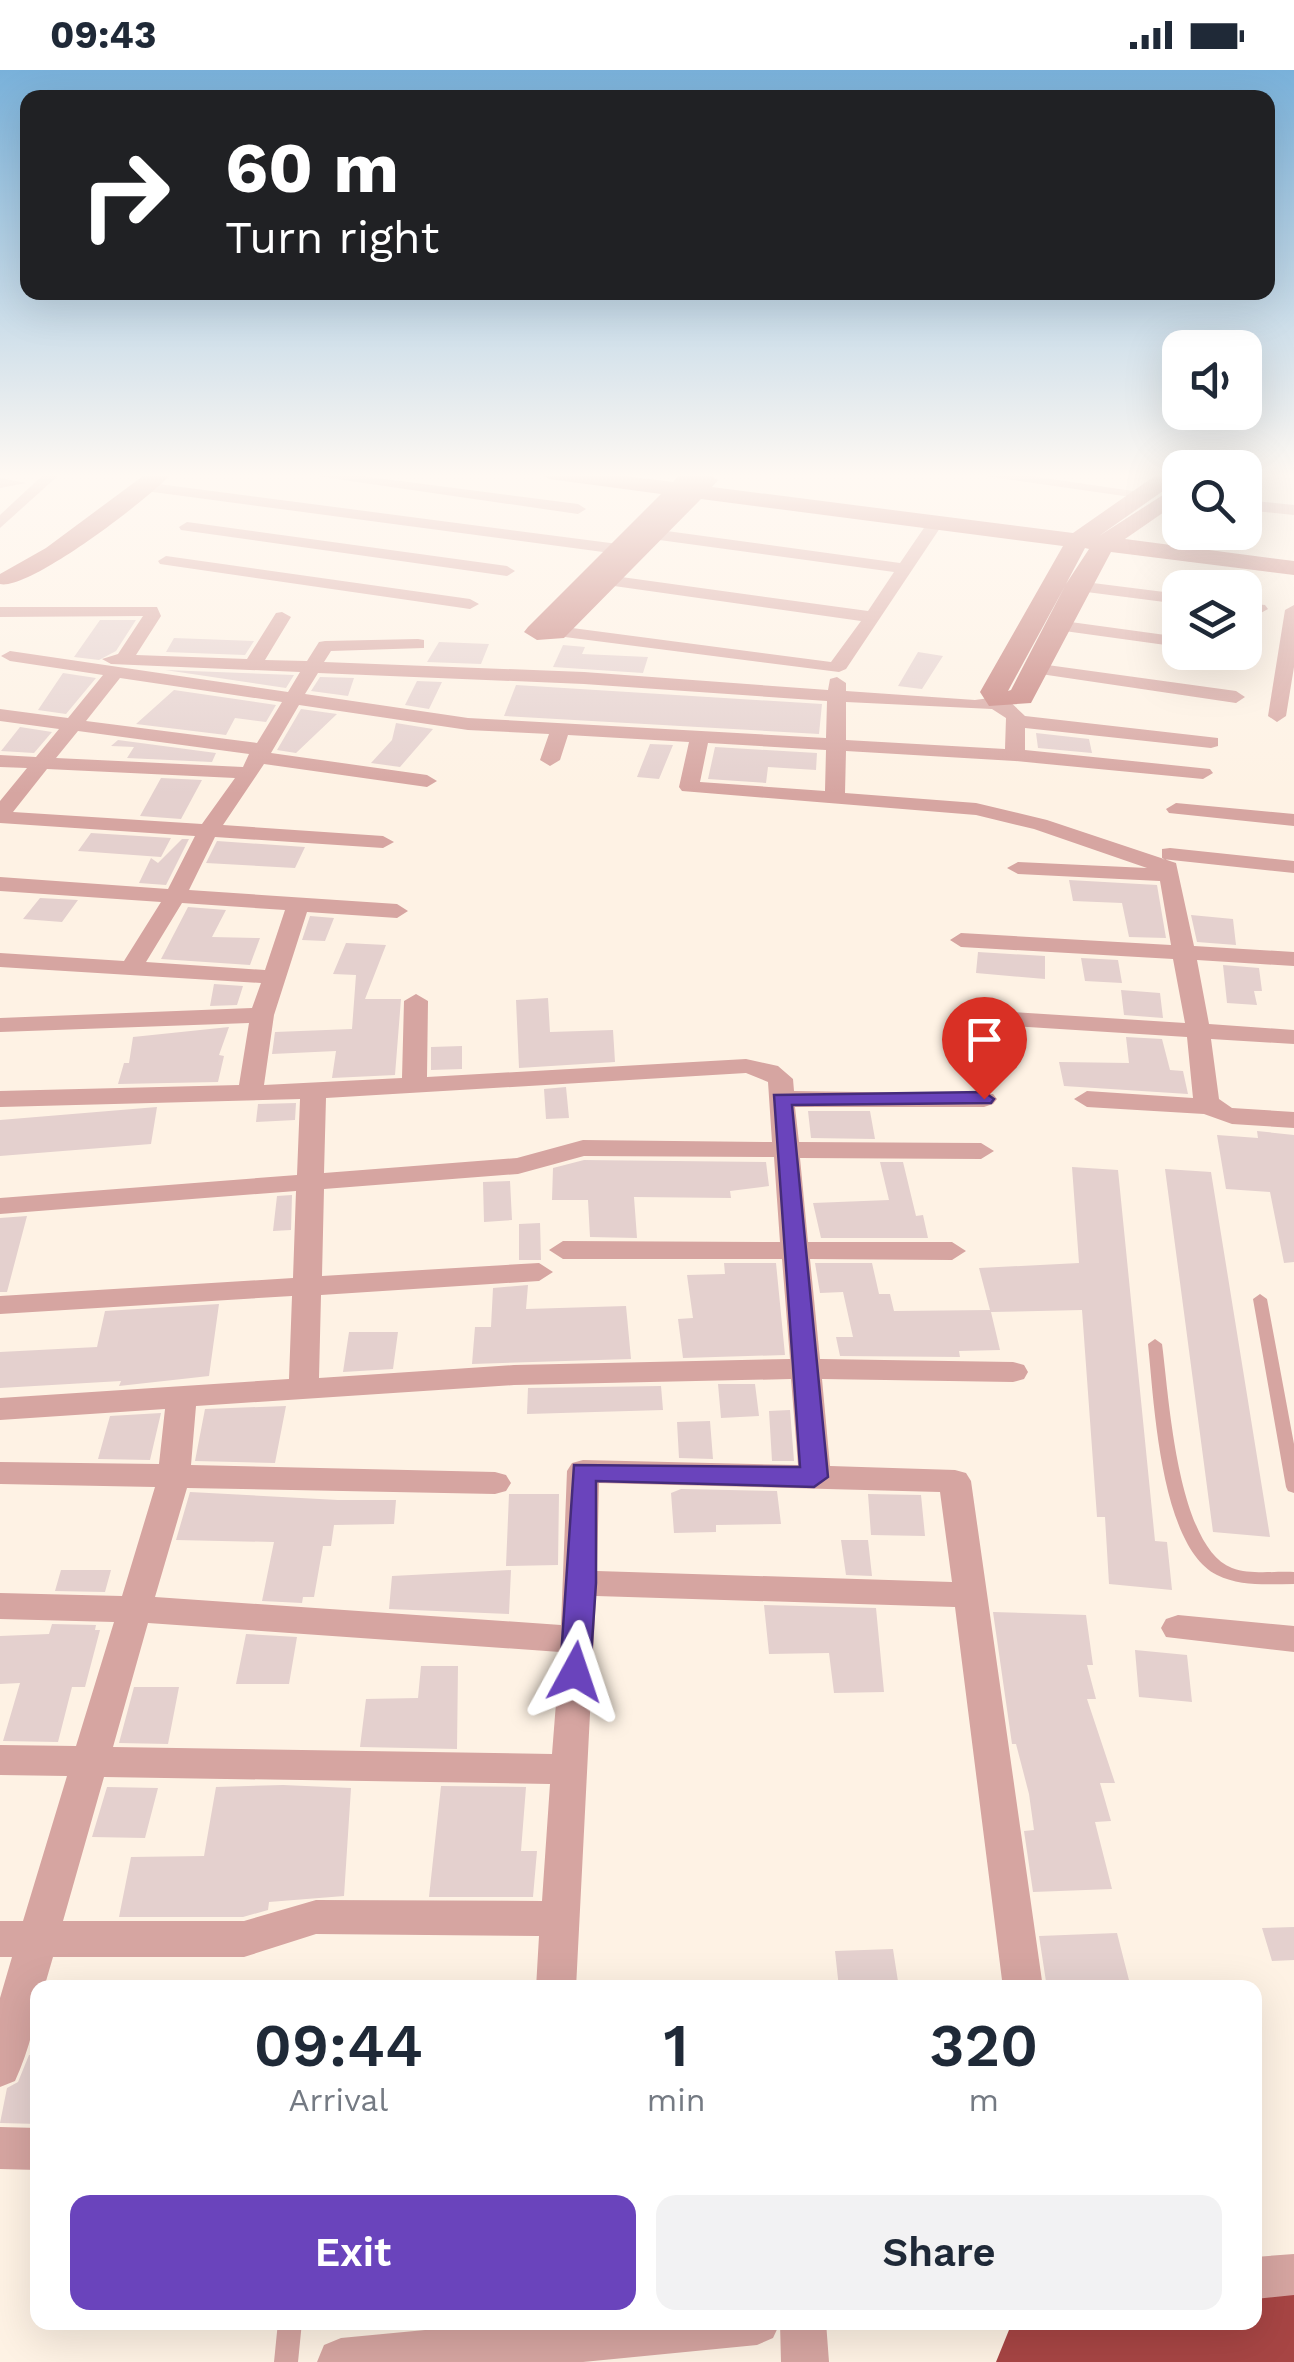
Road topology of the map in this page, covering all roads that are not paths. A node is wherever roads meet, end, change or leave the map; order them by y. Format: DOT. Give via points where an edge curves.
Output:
graph roads {
  1 [pos="300,580"];
  2 [pos="587,580"];
  3 [pos="607,580"];
  4 [pos="897,580"];
  5 [pos="1068,580"];
  6 [pos="1079,580"];
  7 [pos="307,581"];
  8 [pos="1077,586"];
  9 [pos="1162,597"];
  10 [pos="470,604"];
  11 [pos="1294,610"];
  12 [pos="0,612"];
  13 [pos="282,617"];
  14 [pos="872,617"];
  15 [pos="1056,625"];
  16 [pos="557,630"];
  17 [pos="1162,640"];
  18 [pos="418,644"];
  19 [pos="5,656"];
  20 [pos="594,658"];
  21 [pos="254,664"];
  22 [pos="310,666"];
  23 [pos="118,667"];
  24 [pos="833,668"];
  25 [pos="1033,668"];
  26 [pos="1236,697"];
  27 [pos="835,698"];
  28 [pos="293,702"];
  29 [pos="1005,709"];
  30 [pos="0,715"];
  31 [pos="1277,716"];
  32 [pos="70,726"];
  33 [pos="560,730"];
  34 [pos="699,739"];
  35 [pos="1211,742"];
  36 [pos="838,748"];
  37 [pos="1016,755"];
  38 [pos="255,760"];
  39 [pos="550,760"];
  40 [pos="0,761"];
  41 [pos="40,764"];
  42 [pos="1203,773"];
  43 [pos="428,781"];
  44 [pos="834,801"];
  45 [pos="0,816"];
  46 [pos="1294,820"];
  47 [pos="208,831"];
  48 [pos="382,842"];
  49 [pos="1169,866"];
  50 [pos="1294,867"];
  51 [pos="1018,868"];
  52 [pos="0,884"];
  53 [pos="175,897"];
  54 [pos="298,904"];
  55 [pos="397,911"];
  56 [pos="961,940"];
  57 [pos="1183,951"];
  58 [pos="1294,958"];
  59 [pos="0,960"];
  60 [pos="130,971"];
  61 [pos="272,977"];
  62 [pos="416,1001"];
  63 [pos="262,1015"];
  64 [pos="966,1016"];
  65 [pos="0,1026"];
  66 [pos="1198,1030"];
  67 [pos="1294,1038"];
  68 [pos="414,1084"];
  69 [pos="314,1091"];
  70 [pos="250,1094"];
  71 [pos="0,1099"];
  72 [pos="781,1099"];
  73 [pos="984,1099"];
  74 [pos="1087,1099"];
  75 [pos="1211,1106"];
  76 [pos="1294,1120"];
  77 [pos="786,1150"];
  78 [pos="981,1151"];
  79 [pos="310,1182"];
  80 [pos="0,1206"];
  81 [pos="563,1250"];
  82 [pos="795,1251"];
  83 [pos="952,1251"];
  84 [pos="539,1272"];
  85 [pos="307,1287"];
  86 [pos="1260,1299"];
  87 [pos="0,1305"];
  88 [pos="1155,1344"];
  89 [pos="805,1369"];
  90 [pos="1012,1372"];
  91 [pos="304,1388"];
  92 [pos="182,1396"];
  93 [pos="0,1410"];
  94 [pos="0,1473"];
  95 [pos="174,1476"];
  96 [pos="814,1477"];
  97 [pos="495,1483"];
  98 [pos="1294,1487"];
  99 [pos="1294,1578"];
  100 [pos="582,1583"];
  101 [pos="971,1595"];
  102 [pos="0,1606"];
  103 [pos="133,1609"];
  104 [pos="1178,1628"];
  105 [pos="1294,1639"];
  106 [pos="578,1640"];
  107 [pos="0,1760"];
  108 [pos="92,1763"];
  109 [pos="566,1769"];
  110 [pos="559,1919"];
  111 [pos="19,1939"];
  112 [pos="556,1980"];
  113 [pos="1022,1980"];
  114 [pos="0,2067"];
  115 [pos="0,2148"];
  116 [pos="30,2149"];
  117 [pos="1294,2277"];
  118 [pos="1262,2279"];
  119 [pos="289,2330"];
  120 [pos="669,2330"];
  121 [pos="803,2330"];
  122 [pos="1294,2340"];
  123 [pos="537,2342"];
  124 [pos="1073,2347"];
  125 [pos="286,2362"];
  126 [pos="342,2362"];
  127 [pos="804,2362"];
  1 -- 7 [label="street"];
  2 -- 16 [label="street" via="536,630"];
  3 -- 14 [label="street"];
  3 -- 16 [label="street"];
  4 -- 14 [label="street"];
  5 -- 29 [label="street" via="994,692"];
  6 -- 8 [label="street"];
  7 -- 10 [label="street"];
  8 -- 9 [label="street"];
  8 -- 15 [label="street"];
  11 -- 31 [label="street"];
  12 -- 23 [label="street" via="151,612"];
  13 -- 21 [label="street"];
  14 -- 24 [label="street"];
  15 -- 17 [label="street"];
  15 -- 25 [label="street"];
  16 -- 20 [label="street"];
  18 -- 22 [label="street" via="328,644"];
  19 -- 23 [label="street"];
  20 -- 22 [label="street"];
  20 -- 24 [label="street"];
  20 -- 27 [label="street"];
  21 -- 22 [label="street"];
  21 -- 23 [label="street"];
  22 -- 28 [label="street"];
  23 -- 28 [label="street"];
  23 -- 32 [label="street"];
  24 -- 27 [label="street"];
  25 -- 26 [label="street"];
  25 -- 29 [label="street" via="1021,697"];
  27 -- 29 [label="street"];
  27 -- 36 [label="street"];
  28 -- 33 [label="street"];
  28 -- 38 [label="street"];
  29 -- 35 [label="street"];
  29 -- 37 [label="street"];
  30 -- 32 [label="street"];
  32 -- 38 [label="street"];
  32 -- 41 [label="street"];
  33 -- 34 [label="street"];
  33 -- 39 [label="street"];
  34 -- 36 [label="street"];
  34 -- 44 [label="street" via="689,788"];
  36 -- 37 [label="street"];
  36 -- 44 [label="street"];
  37 -- 42 [label="street"];
  38 -- 41 [label="street"];
  38 -- 43 [label="street"];
  38 -- 47 [label="street"];
  40 -- 41 [label="street"];
  41 -- 45 [label="street"];
  44 -- 49 [label="street" via="999,814"];
  45 -- 47 [label="street"];
  46 -- 49 [label="street" via="1178,800"];
  47 -- 48 [label="street"];
  47 -- 53 [label="street"];
  49 -- 50 [label="street"];
  49 -- 51 [label="street"];
  49 -- 57 [label="street"];
  52 -- 53 [label="street"];
  53 -- 54 [label="street"];
  53 -- 60 [label="street"];
  54 -- 55 [label="street"];
  54 -- 61 [label="street"];
  56 -- 57 [label="street"];
  57 -- 58 [label="street"];
  57 -- 66 [label="street"];
  59 -- 60 [label="street"];
  60 -- 61 [label="street"];
  61 -- 63 [label="street"];
  62 -- 68 [label="street"];
  63 -- 65 [label="street"];
  63 -- 70 [label="street"];
  64 -- 66 [label="street"];
  66 -- 67 [label="street"];
  66 -- 75 [label="street"];
  68 -- 69 [label="street"];
  68 -- 72 [label="street" via="746,1066 780,1079"];
  69 -- 70 [label="street"];
  69 -- 79 [label="street"];
  70 -- 71 [label="street"];
  72 -- 73 [label="street"];
  72 -- 77 [label="street"];
  74 -- 75 [label="street"];
  75 -- 76 [label="street" via="1232,1116"];
  77 -- 78 [label="street"];
  77 -- 79 [label="street" via="583,1148 518,1166"];
  77 -- 82 [label="street"];
  79 -- 80 [label="street"];
  79 -- 85 [label="street"];
  81 -- 82 [label="street"];
  82 -- 83 [label="street"];
  82 -- 89 [label="street"];
  84 -- 85 [label="street"];
  85 -- 87 [label="street"];
  85 -- 91 [label="street"];
  86 -- 98 [label="lane"];
  88 -- 99 [label="lane" via="1190,1536 1229,1573"];
  89 -- 90 [label="street"];
  89 -- 91 [label="street" via="514,1375"];
  89 -- 96 [label="street"];
  91 -- 92 [label="street"];
  92 -- 93 [label="street"];
  92 -- 95 [label="street"];
  94 -- 95 [label="street"];
  95 -- 97 [label="street"];
  95 -- 103 [label="street"];
  96 -- 100 [label="street" via="583,1471"];
  96 -- 101 [label="street" via="956,1481"];
  100 -- 101 [label="street"];
  100 -- 106 [label="street"];
  101 -- 113 [label="street"];
  102 -- 103 [label="street"];
  103 -- 106 [label="street"];
  103 -- 108 [label="street"];
  104 -- 105 [label="street"];
  106 -- 109 [label="street"];
  107 -- 108 [label="street"];
  108 -- 109 [label="street"];
  108 -- 111 [label="street"];
  109 -- 110 [label="street"];
  110 -- 111 [label="street" via="316,1917 244,1940"];
  110 -- 112 [label="street"];
  111 -- 114 [label="street"];
  115 -- 116 [label="street"];
  117 -- 118 [label="street"];
  119 -- 125 [label="lane"];
  120 -- 123 [label="street"];
  121 -- 127 [label="street"];
  122 -- 124 [label="highway"];
  123 -- 126 [label="street"];
}
